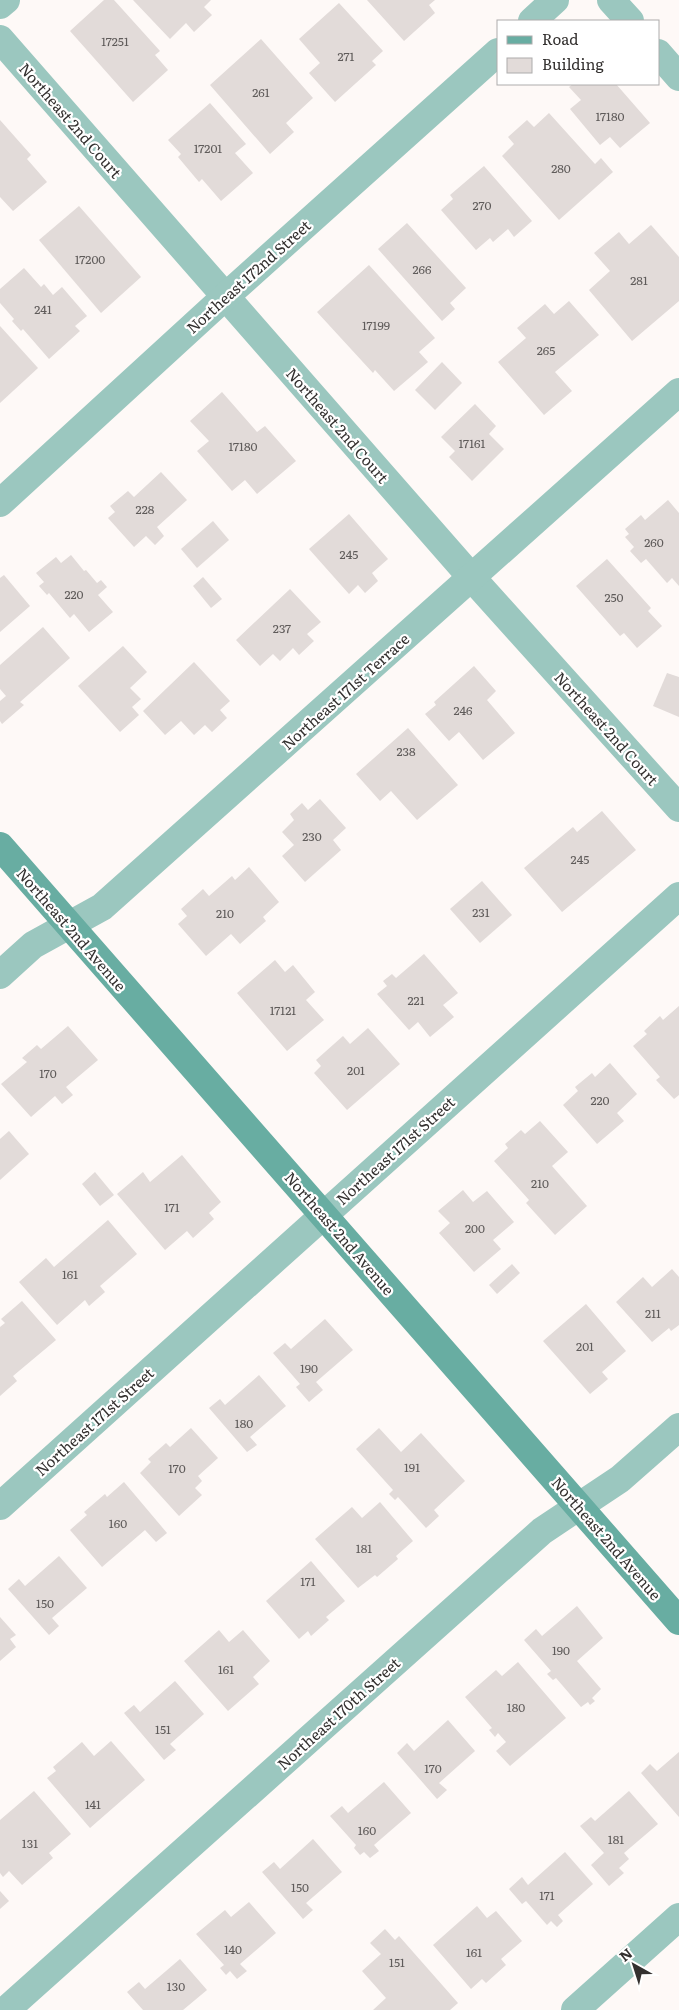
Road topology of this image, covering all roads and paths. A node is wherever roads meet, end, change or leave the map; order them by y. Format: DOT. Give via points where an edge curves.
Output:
graph roads {
  1 [pos="6,0"];
  2 [pos="555,0"];
  3 [pos="611,0"];
  4 [pos="0,5"];
  5 [pos="533,20"];
  6 [pos="629,20"];
  7 [pos="0,38"];
  8 [pos="497,53"];
  9 [pos="659,54"];
  10 [pos="679,77"];
  11 [pos="226,296"];
  12 [pos="679,392"];
  13 [pos="0,503"];
  14 [pos="472,578"];
  15 [pos="679,808"];
  16 [pos="0,846"];
  17 [pos="679,896"];
  18 [pos="70,926"];
  19 [pos="0,975"];
  20 [pos="324,1215"];
  21 [pos="679,1427"];
  22 [pos="0,1506"];
  23 [pos="580,1506"];
  24 [pos="679,1621"];
  25 [pos="679,1917"];
  26 [pos="6,2010"];
  27 [pos="575,2010"];
  1 -- 4 [label="street"];
  2 -- 5 [label="street"];
  3 -- 6 [label="street"];
  7 -- 11 [label="street, Northeast 2nd Court"];
  8 -- 11 [label="street, Northeast 172nd Street"];
  9 -- 10 [label="street"];
  11 -- 13 [label="street, Northeast 172nd Street"];
  11 -- 14 [label="street, Northeast 2nd Court"];
  12 -- 14 [label="street, Northeast 171st Terrace"];
  14 -- 15 [label="street, Northeast 2nd Court"];
  14 -- 18 [label="street, Northeast 171st Terrace" via="102,907"];
  16 -- 18 [label="street, Northeast 2nd Avenue"];
  17 -- 20 [label="street, Northeast 171st Street"];
  18 -- 19 [label="street, Northeast 171st Terrace" via="33,945"];
  18 -- 20 [label="street, Northeast 2nd Avenue"];
  20 -- 22 [label="street, Northeast 171st Street"];
  20 -- 23 [label="street, Northeast 2nd Avenue"];
  21 -- 23 [label="street, Northeast 170th Street" via="620,1479"];
  23 -- 24 [label="street, Northeast 2nd Avenue"];
  23 -- 26 [label="street, Northeast 170th Street" via="542,1531"];
  25 -- 27 [label="street"];
}
